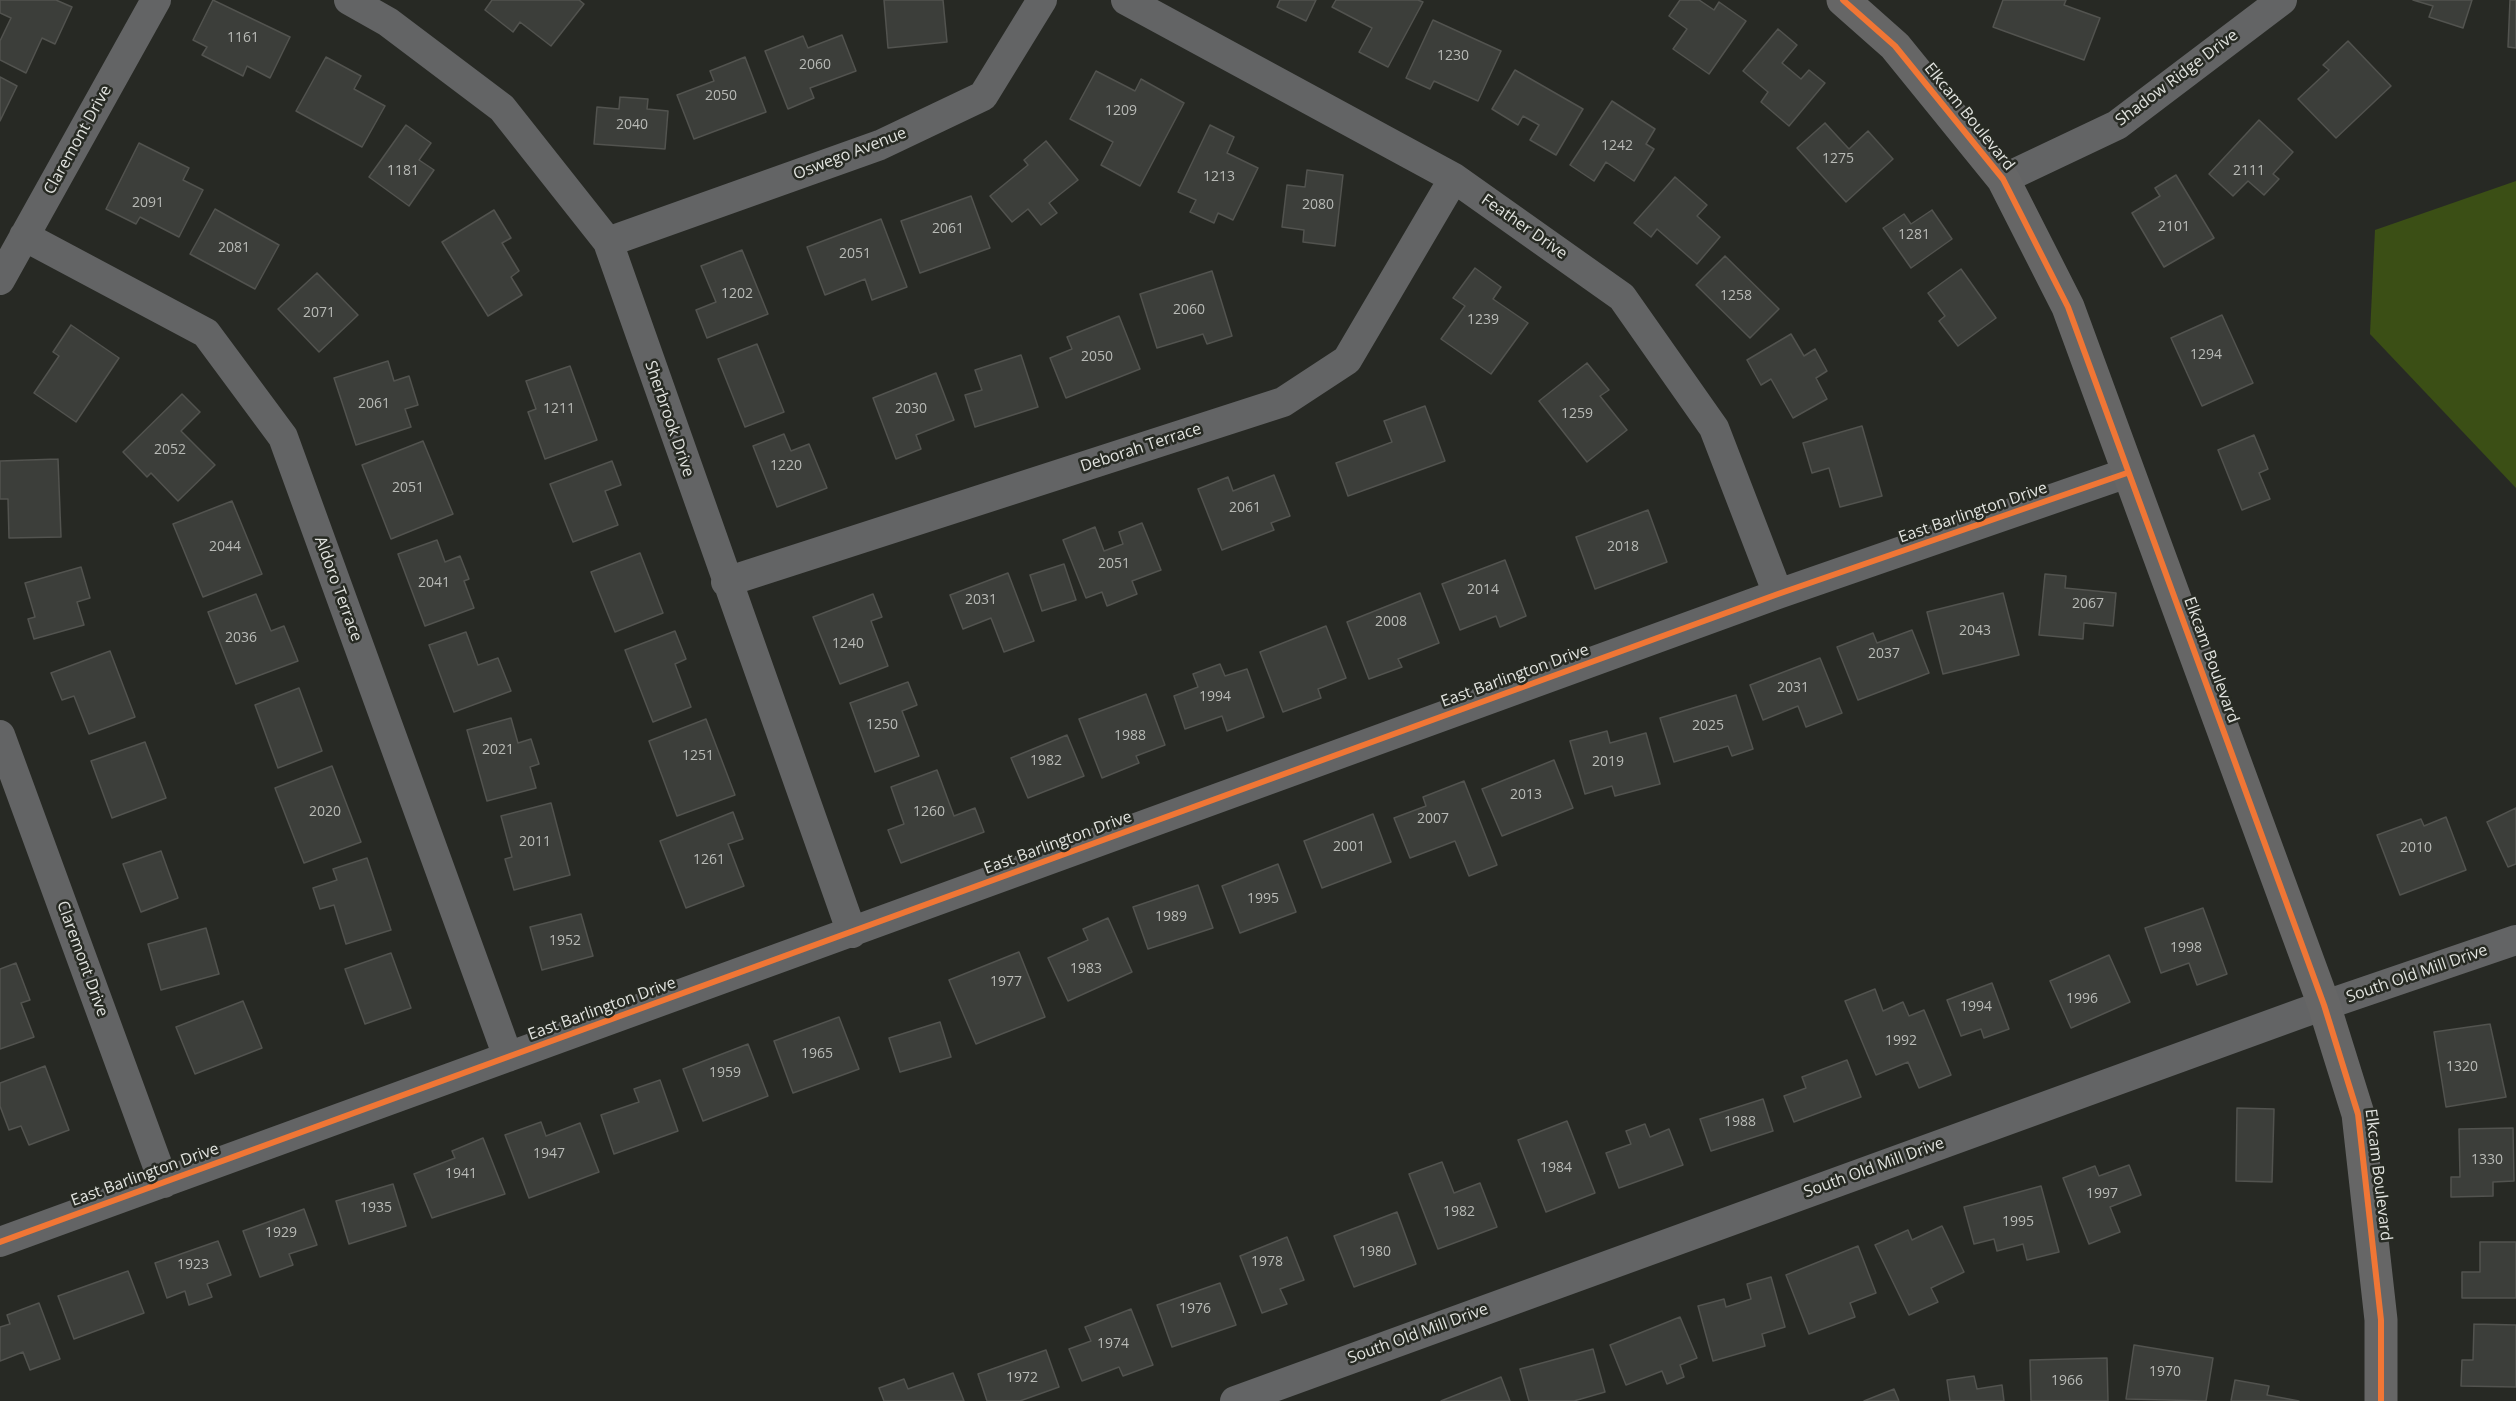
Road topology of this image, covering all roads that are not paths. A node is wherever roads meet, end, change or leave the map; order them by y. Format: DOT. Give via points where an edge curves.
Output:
graph roads {
  1 [pos="156,0"];
  2 [pos="349,0"];
  3 [pos="1042,0"];
  4 [pos="1126,0"];
  5 [pos="1843,0"];
  6 [pos="2282,0"];
  7 [pos="1454,178"];
  8 [pos="2003,179"];
  9 [pos="24,236"];
  10 [pos="608,242"];
  11 [pos="0,280"];
  12 [pos="2127,473"];
  13 [pos="726,582"];
  14 [pos="1778,594"];
  15 [pos="0,735"];
  16 [pos="852,933"];
  17 [pos="2516,940"];
  18 [pos="2324,1005"];
  19 [pos="508,1057"];
  20 [pos="164,1183"];
  21 [pos="0,1242"];
  22 [pos="1234,1401"];
  23 [pos="2381,1401"];
  1 -- 9 [label="street, Claremont Drive"];
  2 -- 10 [label="street, Sherbrook Drive" via="388,22 501,108"];
  3 -- 10 [label="street, Oswego Avenue" via="982,96 880,145"];
  4 -- 7 [label="street, Feather Drive"];
  5 -- 8 [label="street, Elkcam Boulevard" via="1895,46"];
  6 -- 8 [label="street, Shadow Ridge Drive" via="2116,125"];
  7 -- 13 [label="street, Deborah Terrace" via="1347,360 1283,402"];
  7 -- 14 [label="street, Feather Drive" via="1622,297 1714,428"];
  8 -- 12 [label="street, Elkcam Boulevard" via="2068,307"];
  9 -- 11 [label="street, Claremont Drive"];
  9 -- 19 [label="street, Aldoro Terrace" via="206,333 283,437"];
  10 -- 13 [label="street, Sherbrook Drive"];
  12 -- 14 [label="street, East Barlington Drive"];
  12 -- 18 [label="street, Elkcam Boulevard"];
  13 -- 16 [label="street, Sherbrook Drive"];
  14 -- 16 [label="street, East Barlington Drive"];
  15 -- 20 [label="street, Claremont Drive"];
  16 -- 19 [label="street, East Barlington Drive"];
  17 -- 18 [label="street, South Old Mill Drive"];
  18 -- 22 [label="street, South Old Mill Drive"];
  18 -- 23 [label="street, Elkcam Boulevard" via="2358,1114 2381,1320"];
  19 -- 20 [label="street, East Barlington Drive"];
  20 -- 21 [label="street, East Barlington Drive"];
}
